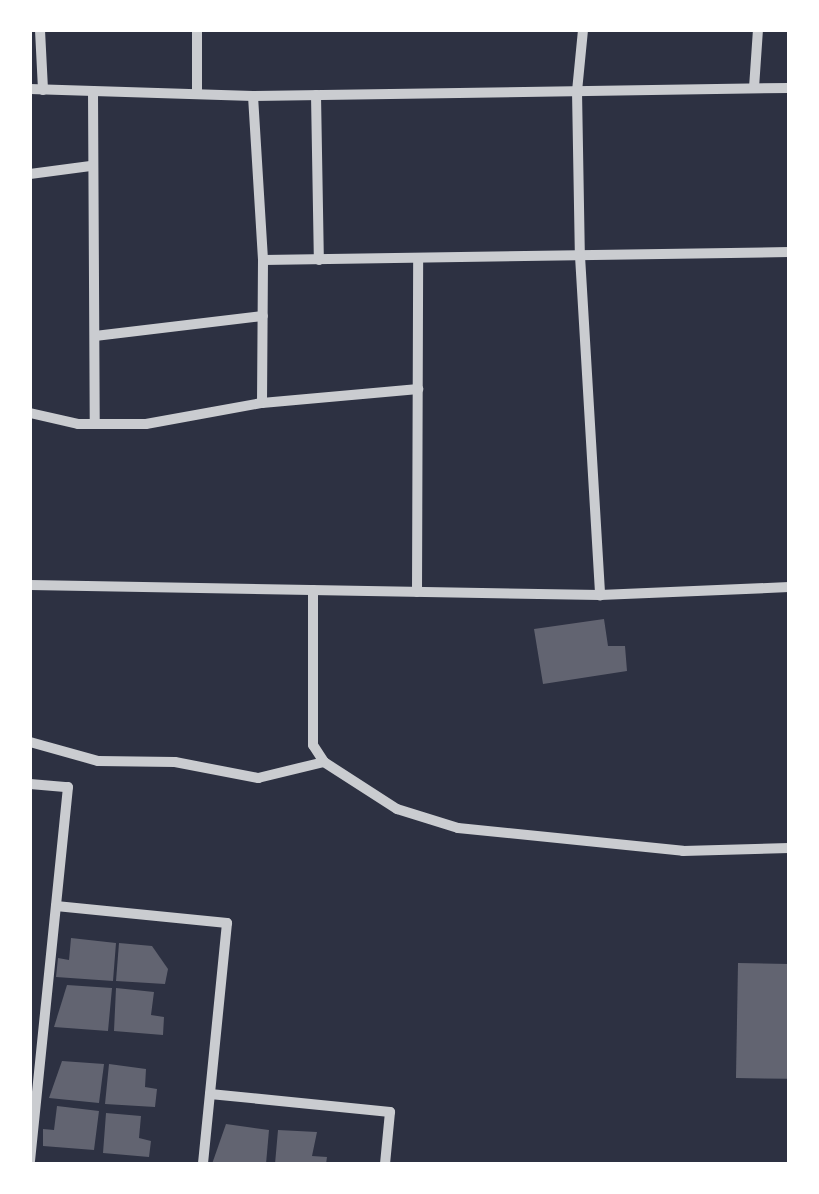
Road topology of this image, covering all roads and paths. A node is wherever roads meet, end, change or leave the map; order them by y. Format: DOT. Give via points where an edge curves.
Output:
graph roads {
  1 [pos="40,30"];
  2 [pos="197,30"];
  3 [pos="583,30"];
  4 [pos="758,30"];
  5 [pos="754,88"];
  6 [pos="789,88"];
  7 [pos="36,90"];
  8 [pos="93,90"];
  9 [pos="197,90"];
  10 [pos="577,91"];
  11 [pos="316,95"];
  12 [pos="253,96"];
  13 [pos="90,166"];
  14 [pos="30,174"];
  15 [pos="789,252"];
  16 [pos="580,256"];
  17 [pos="418,258"];
  18 [pos="264,260"];
  19 [pos="319,260"];
  20 [pos="263,316"];
  21 [pos="94,336"];
  22 [pos="418,389"];
  23 [pos="262,403"];
  24 [pos="30,413"];
  25 [pos="95,424"];
  26 [pos="30,585"];
  27 [pos="789,588"];
  28 [pos="313,590"];
  29 [pos="417,592"];
  30 [pos="600,595"];
  31 [pos="30,742"];
  32 [pos="324,762"];
  33 [pos="30,784"];
  34 [pos="789,848"];
  35 [pos="56,906"];
  36 [pos="210,1094"];
  37 [pos="30,1162"];
  38 [pos="203,1164"];
  39 [pos="384,1164"];
  1 -- 7 [label="street"];
  2 -- 9 [label="street"];
  3 -- 10 [label="street"];
  4 -- 5 [label="street"];
  5 -- 6 [label="street"];
  5 -- 10 [label="street"];
  7 -- 8 [label="street"];
  8 -- 9 [label="street"];
  8 -- 13 [label="street"];
  9 -- 12 [label="street"];
  10 -- 11 [label="street"];
  10 -- 16 [label="street"];
  11 -- 12 [label="street"];
  11 -- 19 [label="street"];
  12 -- 18 [label="street"];
  13 -- 14 [label="street"];
  13 -- 21 [label="street"];
  15 -- 16 [label="street"];
  16 -- 17 [label="street"];
  16 -- 30 [label="street"];
  17 -- 19 [label="street"];
  17 -- 22 [label="street"];
  18 -- 19 [label="street"];
  18 -- 20 [label="street"];
  20 -- 21 [label="street"];
  20 -- 23 [label="street"];
  21 -- 25 [label="street"];
  22 -- 23 [label="street"];
  22 -- 29 [label="street"];
  23 -- 25 [label="street" via="146,424"];
  24 -- 25 [label="street"];
  26 -- 28 [label="street"];
  27 -- 30 [label="street"];
  28 -- 29 [label="street"];
  28 -- 32 [label="street" via="311,735"];
  29 -- 30 [label="street"];
  31 -- 32 [label="street" via="98,761 175,762 258,778"];
  32 -- 34 [label="street" via="397,809 458,828 683,851"];
  33 -- 35 [label="street" via="68,787"];
  35 -- 36 [label="street" via="227,923"];
  35 -- 37 [label="street"];
  36 -- 38 [label="street"];
  36 -- 39 [label="street" via="390,1112"];
}
